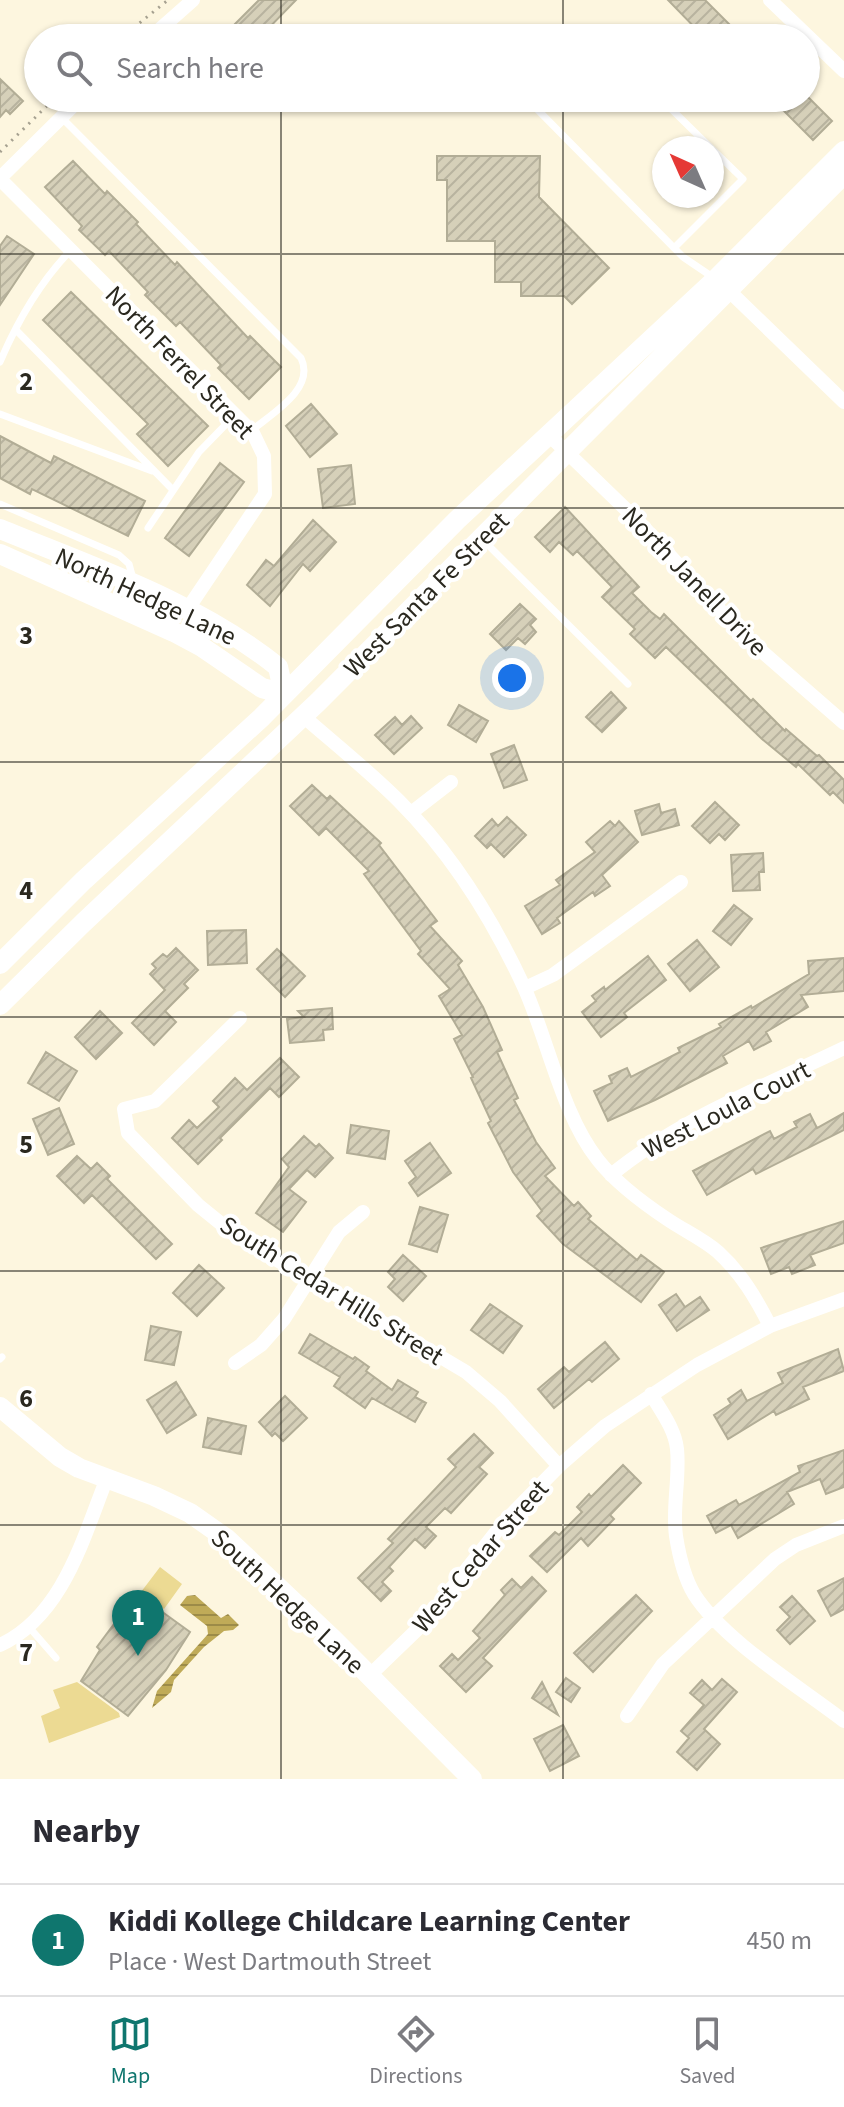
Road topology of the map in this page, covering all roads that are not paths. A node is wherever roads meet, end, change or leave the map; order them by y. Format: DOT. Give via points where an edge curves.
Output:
graph roads {
  1 [pos="193,0"];
  2 [pos="770,0"];
  3 [pos="166,24"];
  4 [pos="795,24"];
  5 [pos="820,48"];
  6 [pos="844,71"];
  7 [pos="66,112"];
  8 [pos="540,112"];
  9 [pos="675,112"];
  10 [pos="61,117"];
  11 [pos="700,136"];
  12 [pos="844,151"];
  13 [pos="724,160"];
  14 [pos="844,174"];
  15 [pos="0,178"];
  16 [pos="724,198"];
  17 [pos="714,208"];
  18 [pos="674,248"];
  19 [pos="71,250"];
  20 [pos="722,284"];
  21 [pos="16,330"];
  22 [pos="0,362"];
  23 [pos="844,402"];
  24 [pos="0,414"];
  25 [pos="235,415"];
  26 [pos="251,431"];
  27 [pos="549,435"];
  28 [pos="567,452"];
  29 [pos="153,471"];
  30 [pos="173,490"];
  31 [pos="0,504"];
  32 [pos="148,528"];
  33 [pos="0,529"];
  34 [pos="482,539"];
  35 [pos="0,554"];
  36 [pos="135,585"];
  37 [pos="187,610"];
  38 [pos="628,684"];
  39 [pos="284,694"];
  40 [pos="303,716"];
  41 [pos="844,723"];
  42 [pos="451,782"];
  43 [pos="411,813"];
  44 [pos="681,882"];
  45 [pos="0,964"];
  46 [pos="525,988"];
  47 [pos="0,1005"];
  48 [pos="240,1018"];
  49 [pos="844,1048"];
  50 [pos="611,1175"];
  51 [pos="363,1212"];
  52 [pos="308,1278"];
  53 [pos="844,1299"];
  54 [pos="770,1326"];
  55 [pos="235,1363"];
  56 [pos="651,1394"];
  57 [pos="0,1407"];
  58 [pos="559,1466"];
  59 [pos="107,1478"];
  60 [pos="844,1526"];
  61 [pos="712,1617"];
  62 [pos="29,1627"];
  63 [pos="0,1645"];
  64 [pos="56,1658"];
  65 [pos="369,1676"];
  66 [pos="627,1716"];
  67 [pos="844,1721"];
  68 [pos="472,1779"];
  1 -- 3 [label="street"];
  2 -- 4 [label="street"];
  5 -- 6 [label="street"];
  7 -- 10 [label="street"];
  8 -- 18 [label="lane"];
  9 -- 11 [label="lane"];
  10 -- 15 [label="street"];
  10 -- 26 [label="lane" via="301,358 302,383"];
  12 -- 20 [label="street, West Santa Fe Street"];
  13 -- 16 [label="lane" via="743,179"];
  14 -- 20 [label="street, West Santa Fe Street"];
  15 -- 19 [label="street, North Ferrel Street"];
  17 -- 18 [label="lane"];
  18 -- 20 [label="lane"];
  19 -- 21 [label="lane" via="51,270"];
  19 -- 25 [label="street, North Ferrel Street"];
  20 -- 23 [label="street"];
  20 -- 27 [label="street, West Santa Fe Street"];
  20 -- 28 [label="street, West Santa Fe Street"];
  21 -- 22 [label="lane"];
  21 -- 29 [label="lane"];
  24 -- 29 [label="lane"];
  25 -- 26 [label="street, North Ferrel Street"];
  25 -- 30 [label="lane" via="199,452"];
  26 -- 37 [label="street, North Ferrel Street" via="264,456 265,494"];
  27 -- 28 [label="street, North Janell Drive"];
  27 -- 39 [label="street, West Santa Fe Street"];
  28 -- 34 [label="street, West Santa Fe Street"];
  28 -- 41 [label="street, North Janell Drive" via="743,635"];
  29 -- 30 [label="lane"];
  30 -- 32 [label="lane"];
  31 -- 36 [label="lane" via="119,555 129,564"];
  33 -- 36 [label="street, North Hedge Lane"];
  34 -- 38 [label="lane"];
  34 -- 40 [label="street, West Santa Fe Street"];
  35 -- 39 [label="street, North Hedge Lane" via="174,632 262,688"];
  36 -- 37 [label="street, North Hedge Lane"];
  37 -- 39 [label="street, North Hedge Lane" via="278,667"];
  39 -- 40 [label="street"];
  39 -- 45 [label="street, West Santa Fe Street"];
  40 -- 43 [label="street"];
  40 -- 47 [label="street, West Santa Fe Street"];
  42 -- 43 [label="street"];
  43 -- 46 [label="street" via="489,920"];
  44 -- 46 [label="street" via="553,975"];
  46 -- 50 [label="street" via="576,1121"];
  48 -- 52 [label="street, South Cedar Hills Street" via="155,1101 124,1109 128,1133 198,1205"];
  49 -- 50 [label="street, West Loula Court" via="673,1131"];
  50 -- 54 [label="street" via="716,1250 740,1275"];
  51 -- 52 [label="street" via="339,1232"];
  52 -- 55 [label="street" via="269,1337"];
  52 -- 58 [label="street, South Cedar Hills Street" via="466,1372"];
  53 -- 54 [label="street, West Cedar Street"];
  54 -- 56 [label="street, West Cedar Street"];
  56 -- 58 [label="street, West Cedar Street"];
  56 -- 61 [label="street" via="677,1448 675,1533 681,1563 693,1593"];
  57 -- 59 [label="street, South Hedge Lane" via="60,1457"];
  58 -- 65 [label="street, West Cedar Street" via="504,1522 425,1622"];
  59 -- 62 [label="street" via="71,1566"];
  59 -- 65 [label="street, South Hedge Lane" via="190,1513 227,1539"];
  60 -- 61 [label="street" via="775,1559"];
  61 -- 66 [label="street" via="663,1664"];
  61 -- 67 [label="street"];
  62 -- 63 [label="street"];
  62 -- 64 [label="lane"];
  65 -- 68 [label="street, South Hedge Lane"];
}
